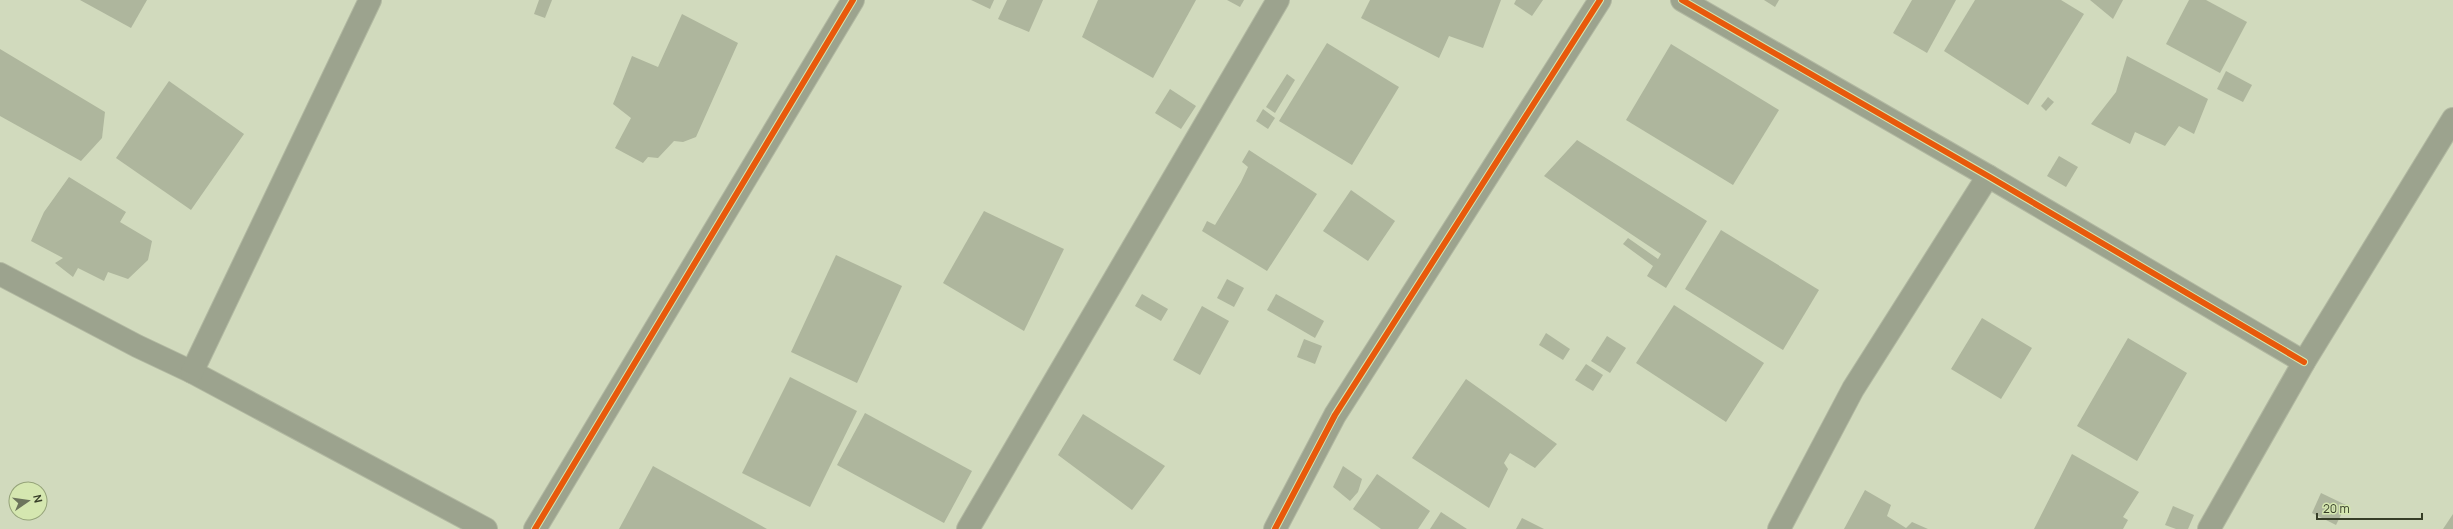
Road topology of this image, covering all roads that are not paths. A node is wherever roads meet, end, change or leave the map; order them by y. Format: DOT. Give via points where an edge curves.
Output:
graph roads {
  1 [pos="370,0"];
  2 [pos="852,0"];
  3 [pos="1278,0"];
  4 [pos="1600,0"];
  5 [pos="1682,0"];
  6 [pos="2453,119"];
  7 [pos="1988,176"];
  8 [pos="0,274"];
  9 [pos="2304,362"];
  10 [pos="192,372"];
  11 [pos="486,529"];
  12 [pos="535,529"];
  13 [pos="968,529"];
  14 [pos="1275,529"];
  15 [pos="1779,529"];
  16 [pos="2209,529"];
  1 -- 10 [label="street"];
  2 -- 12 [label="street"];
  3 -- 13 [label="street"];
  4 -- 14 [label="street" via="1335,415"];
  5 -- 7 [label="street"];
  6 -- 9 [label="street"];
  7 -- 9 [label="street"];
  7 -- 15 [label="street" via="1853,389"];
  8 -- 10 [label="street"];
  9 -- 16 [label="street"];
  10 -- 11 [label="street"];
}
